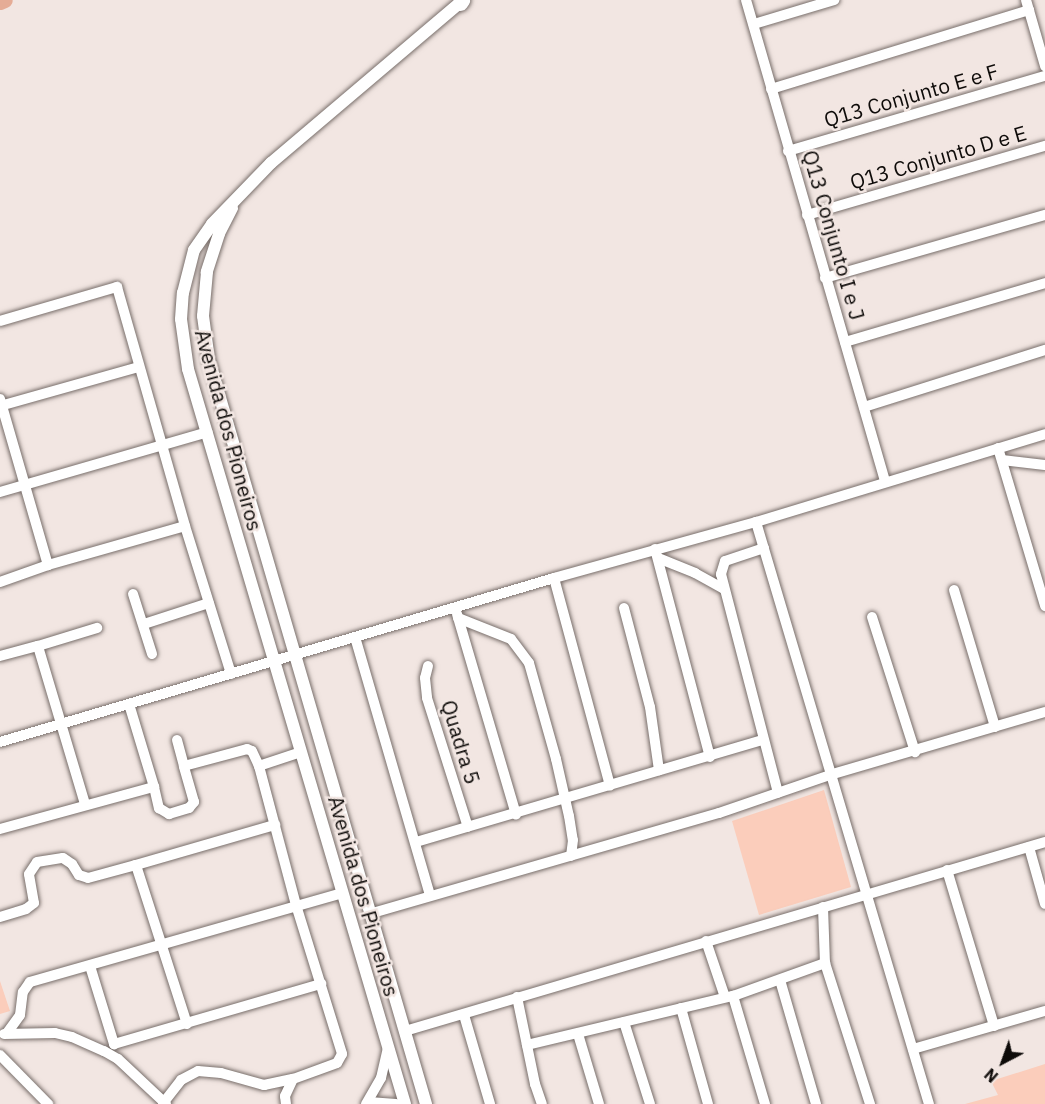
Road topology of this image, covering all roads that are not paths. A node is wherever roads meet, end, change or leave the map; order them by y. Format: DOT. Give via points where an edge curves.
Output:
graph roads {
  1 [pos="746,0"];
  2 [pos="834,0"];
  3 [pos="462,1"];
  4 [pos="1027,5"];
  5 [pos="754,24"];
  6 [pos="1045,66"];
  7 [pos="1045,76"];
  8 [pos="771,89"];
  9 [pos="1045,146"];
  10 [pos="788,151"];
  11 [pos="237,199"];
  12 [pos="1045,214"];
  13 [pos="807,215"];
  14 [pos="825,278"];
  15 [pos="1045,283"];
  16 [pos="203,316"];
  17 [pos="181,319"];
  18 [pos="0,321"];
  19 [pos="845,342"];
  20 [pos="1045,350"];
  21 [pos="139,367"];
  22 [pos="0,403"];
  23 [pos="864,407"];
  24 [pos="207,432"];
  25 [pos="1045,434"];
  26 [pos="163,446"];
  27 [pos="998,448"];
  28 [pos="1002,460"];
  29 [pos="1045,465"];
  30 [pos="885,481"];
  31 [pos="24,485"];
  32 [pos="0,492"];
  33 [pos="756,522"];
  34 [pos="185,526"];
  35 [pos="260,538"];
  36 [pos="238,543"];
  37 [pos="764,548"];
  38 [pos="656,554"];
  39 [pos="48,565"];
  40 [pos="554,578"];
  41 [pos="0,582"];
  42 [pos="724,589"];
  43 [pos="954,590"];
  44 [pos="133,594"];
  45 [pos="209,603"];
  46 [pos="1045,606"];
  47 [pos="624,608"];
  48 [pos="457,613"];
  49 [pos="872,618"];
  50 [pos="144,624"];
  51 [pos="97,628"];
  52 [pos="355,638"];
  53 [pos="38,646"];
  54 [pos="152,654"];
  55 [pos="0,656"];
  56 [pos="295,656"];
  57 [pos="274,662"];
  58 [pos="428,666"];
  59 [pos="231,674"];
  60 [pos="129,704"];
  61 [pos="1045,712"];
  62 [pos="59,724"];
  63 [pos="995,727"];
  64 [pos="177,740"];
  65 [pos="762,740"];
  66 [pos="0,742"];
  67 [pos="301,752"];
  68 [pos="915,752"];
  69 [pos="710,757"];
  70 [pos="184,766"];
  71 [pos="259,766"];
  72 [pos="659,770"];
  73 [pos="833,774"];
  74 [pos="610,786"];
  75 [pos="154,787"];
  76 [pos="333,793"];
  77 [pos="778,794"];
  78 [pos="564,799"];
  79 [pos="315,801"];
  80 [pos="85,804"];
  81 [pos="339,811"];
  82 [pos="319,814"];
  83 [pos="516,814"];
  84 [pos="275,825"];
  85 [pos="468,827"];
  86 [pos="0,829"];
  87 [pos="416,842"];
  88 [pos="1045,842"];
  89 [pos="1029,847"];
  90 [pos="571,856"];
  91 [pos="136,865"];
  92 [pos="946,870"];
  93 [pos="342,893"];
  94 [pos="867,894"];
  95 [pos="430,895"];
  96 [pos="296,904"];
  97 [pos="1045,904"];
  98 [pos="823,907"];
  99 [pos="369,914"];
  100 [pos="0,916"];
  101 [pos="706,940"];
  102 [pos="160,946"];
  103 [pos="825,963"];
  104 [pos="90,966"];
  105 [pos="780,980"];
  106 [pos="321,984"];
  107 [pos="729,996"];
  108 [pos="517,997"];
  109 [pos="681,1008"];
  110 [pos="1045,1011"];
  111 [pos="464,1015"];
  112 [pos="624,1022"];
  113 [pos="187,1024"];
  114 [pos="994,1026"];
  115 [pos="405,1031"];
  116 [pos="3,1034"];
  117 [pos="578,1034"];
  118 [pos="114,1044"];
  119 [pos="528,1045"];
  120 [pos="388,1047"];
  121 [pos="913,1049"];
  122 [pos="0,1055"];
  123 [pos="118,1059"];
  124 [pos="293,1078"];
  125 [pos="425,1100"];
  126 [pos="401,1101"];
  127 [pos="164,1103"];
  128 [pos="368,1103"];
  129 [pos="48,1104"];
  130 [pos="286,1104"];
  131 [pos="490,1104"];
  132 [pos="542,1104"];
  133 [pos="599,1104"];
  134 [pos="650,1104"];
  135 [pos="708,1104"];
  136 [pos="765,1104"];
  137 [pos="816,1104"];
  138 [pos="870,1104"];
  139 [pos="929,1104"];
  1 -- 5 [label="street, Q13 Conjunto I e J"];
  2 -- 5 [label="street"];
  3 -- 11 [label="main road" via="271,163"];
  4 -- 6 [label="street"];
  4 -- 8 [label="street"];
  5 -- 8 [label="street, Q13 Conjunto I e J"];
  7 -- 10 [label="street, Q13 Conjunto E e F"];
  8 -- 10 [label="street, Q13 Conjunto I e J"];
  9 -- 13 [label="street, Q13 Conjunto D e E"];
  10 -- 13 [label="street, Q13 Conjunto I e J"];
  11 -- 16 [label="main road, Avenida dos Pioneiros" via="219,234 207,272"];
  11 -- 17 [label="main road, Avenida dos Pioneiros" via="212,224 195,250 183,293"];
  12 -- 14 [label="street"];
  13 -- 14 [label="street, Q13 Conjunto I e J"];
  14 -- 19 [label="street, Q13 Conjunto I e J"];
  15 -- 19 [label="street"];
  16 -- 17 [label="main road" via="190,314"];
  16 -- 35 [label="main road, Avenida dos Pioneiros" via="209,360"];
  17 -- 24 [label="main road, Avenida dos Pioneiros" via="188,369"];
  18 -- 21 [label="street" via="117,287"];
  19 -- 23 [label="street, Q13 Conjunto I e J"];
  20 -- 23 [label="street"];
  21 -- 22 [label="street"];
  21 -- 26 [label="street"];
  22 -- 31 [label="street"];
  23 -- 30 [label="street, Q13 Conjunto I e J"];
  24 -- 26 [label="street"];
  24 -- 36 [label="main road, Avenida dos Pioneiros"];
  25 -- 27 [label="street"];
  26 -- 31 [label="street"];
  26 -- 34 [label="street"];
  27 -- 28 [label="street"];
  27 -- 30 [label="street"];
  28 -- 29 [label="street"];
  28 -- 46 [label="street"];
  30 -- 33 [label="street"];
  31 -- 32 [label="street"];
  31 -- 39 [label="street"];
  33 -- 37 [label="street"];
  33 -- 38 [label="street"];
  34 -- 39 [label="street"];
  34 -- 45 [label="street"];
  35 -- 36 [label="main road" via="246,537"];
  35 -- 56 [label="main road, Avenida dos Pioneiros"];
  36 -- 57 [label="main road, Avenida dos Pioneiros"];
  37 -- 42 [label="street" via="725,561 721,574"];
  37 -- 73 [label="street"];
  38 -- 40 [label="street"];
  38 -- 42 [label="street"];
  38 -- 69 [label="street"];
  39 -- 41 [label="street"];
  40 -- 48 [label="street"];
  40 -- 74 [label="street"];
  42 -- 65 [label="street"];
  43 -- 63 [label="street"];
  44 -- 50 [label="street"];
  45 -- 50 [label="street"];
  45 -- 59 [label="street"];
  47 -- 72 [label="street" via="651,707"];
  48 -- 52 [label="street"];
  48 -- 78 [label="street" via="511,639 524,653"];
  48 -- 83 [label="street"];
  49 -- 68 [label="street"];
  50 -- 54 [label="street"];
  51 -- 53 [label="street"];
  52 -- 56 [label="street"];
  52 -- 87 [label="street"];
  53 -- 55 [label="street"];
  53 -- 62 [label="street"];
  56 -- 57 [label="street"];
  56 -- 76 [label="main road, Avenida dos Pioneiros"];
  57 -- 59 [label="street"];
  57 -- 67 [label="main road, Avenida dos Pioneiros"];
  58 -- 85 [label="street, Quadra 5" via="427,698"];
  59 -- 60 [label="street"];
  60 -- 62 [label="street"];
  60 -- 75 [label="street"];
  61 -- 63 [label="street"];
  62 -- 66 [label="street"];
  62 -- 80 [label="street"];
  63 -- 68 [label="street"];
  64 -- 70 [label="street"];
  65 -- 69 [label="street"];
  65 -- 77 [label="street"];
  67 -- 71 [label="street"];
  67 -- 79 [label="main road, Avenida dos Pioneiros"];
  68 -- 73 [label="street"];
  69 -- 72 [label="street"];
  70 -- 71 [label="street" via="247,748"];
  70 -- 75 [label="street" via="194,798 189,808 169,814 162,812"];
  71 -- 84 [label="street"];
  72 -- 74 [label="street"];
  73 -- 77 [label="street"];
  73 -- 94 [label="street"];
  74 -- 78 [label="street"];
  75 -- 80 [label="street"];
  76 -- 79 [label="main road" via="323,801"];
  76 -- 81 [label="main road, Avenida dos Pioneiros"];
  77 -- 90 [label="street"];
  78 -- 83 [label="street"];
  78 -- 90 [label="street" via="573,840"];
  79 -- 82 [label="main road, Avenida dos Pioneiros"];
  80 -- 86 [label="street"];
  81 -- 82 [label="main road"];
  81 -- 99 [label="main road, Avenida dos Pioneiros"];
  82 -- 93 [label="main road, Avenida dos Pioneiros"];
  83 -- 85 [label="street"];
  84 -- 91 [label="street"];
  84 -- 96 [label="street"];
  85 -- 87 [label="street"];
  87 -- 95 [label="street"];
  88 -- 89 [label="street"];
  89 -- 92 [label="street"];
  89 -- 97 [label="street"];
  90 -- 95 [label="street"];
  91 -- 100 [label="street" via="88,878 79,875 63,858 37,862 29,874 34,903"];
  91 -- 102 [label="street"];
  92 -- 94 [label="street"];
  92 -- 114 [label="street"];
  93 -- 96 [label="street"];
  93 -- 120 [label="main road, Avenida dos Pioneiros"];
  94 -- 98 [label="street"];
  94 -- 121 [label="street"];
  95 -- 99 [label="street"];
  96 -- 102 [label="street"];
  96 -- 106 [label="street"];
  98 -- 101 [label="street"];
  98 -- 103 [label="street"];
  99 -- 115 [label="main road, Avenida dos Pioneiros"];
  101 -- 107 [label="street"];
  101 -- 108 [label="street"];
  102 -- 104 [label="street"];
  102 -- 113 [label="street"];
  103 -- 105 [label="street"];
  103 -- 138 [label="street"];
  104 -- 116 [label="street" via="30,982 23,992 20,1015"];
  104 -- 118 [label="street"];
  105 -- 107 [label="street"];
  105 -- 137 [label="street"];
  106 -- 113 [label="street"];
  106 -- 124 [label="street" via="342,1058"];
  107 -- 109 [label="street"];
  107 -- 136 [label="street"];
  108 -- 111 [label="street"];
  108 -- 119 [label="street"];
  109 -- 112 [label="street"];
  109 -- 135 [label="street"];
  110 -- 114 [label="street"];
  111 -- 115 [label="street"];
  111 -- 131 [label="street"];
  112 -- 117 [label="street"];
  112 -- 134 [label="street"];
  113 -- 118 [label="street"];
  114 -- 121 [label="street"];
  115 -- 125 [label="main road, Avenida dos Pioneiros"];
  116 -- 123 [label="street" via="72,1037"];
  117 -- 119 [label="street"];
  117 -- 133 [label="street"];
  118 -- 123 [label="street"];
  119 -- 132 [label="street"];
  120 -- 126 [label="main road, Avenida dos Pioneiros"];
  120 -- 128 [label="street" via="381,1078"];
  121 -- 139 [label="street"];
  122 -- 129 [label="street"];
  123 -- 127 [label="street"];
  124 -- 127 [label="street" via="264,1085 198,1071 181,1080"];
  124 -- 130 [label="street" via="285,1096"];
  125 -- 126 [label="main road" via="417,1089 410,1088"];
  126 -- 128 [label="street"];
}
